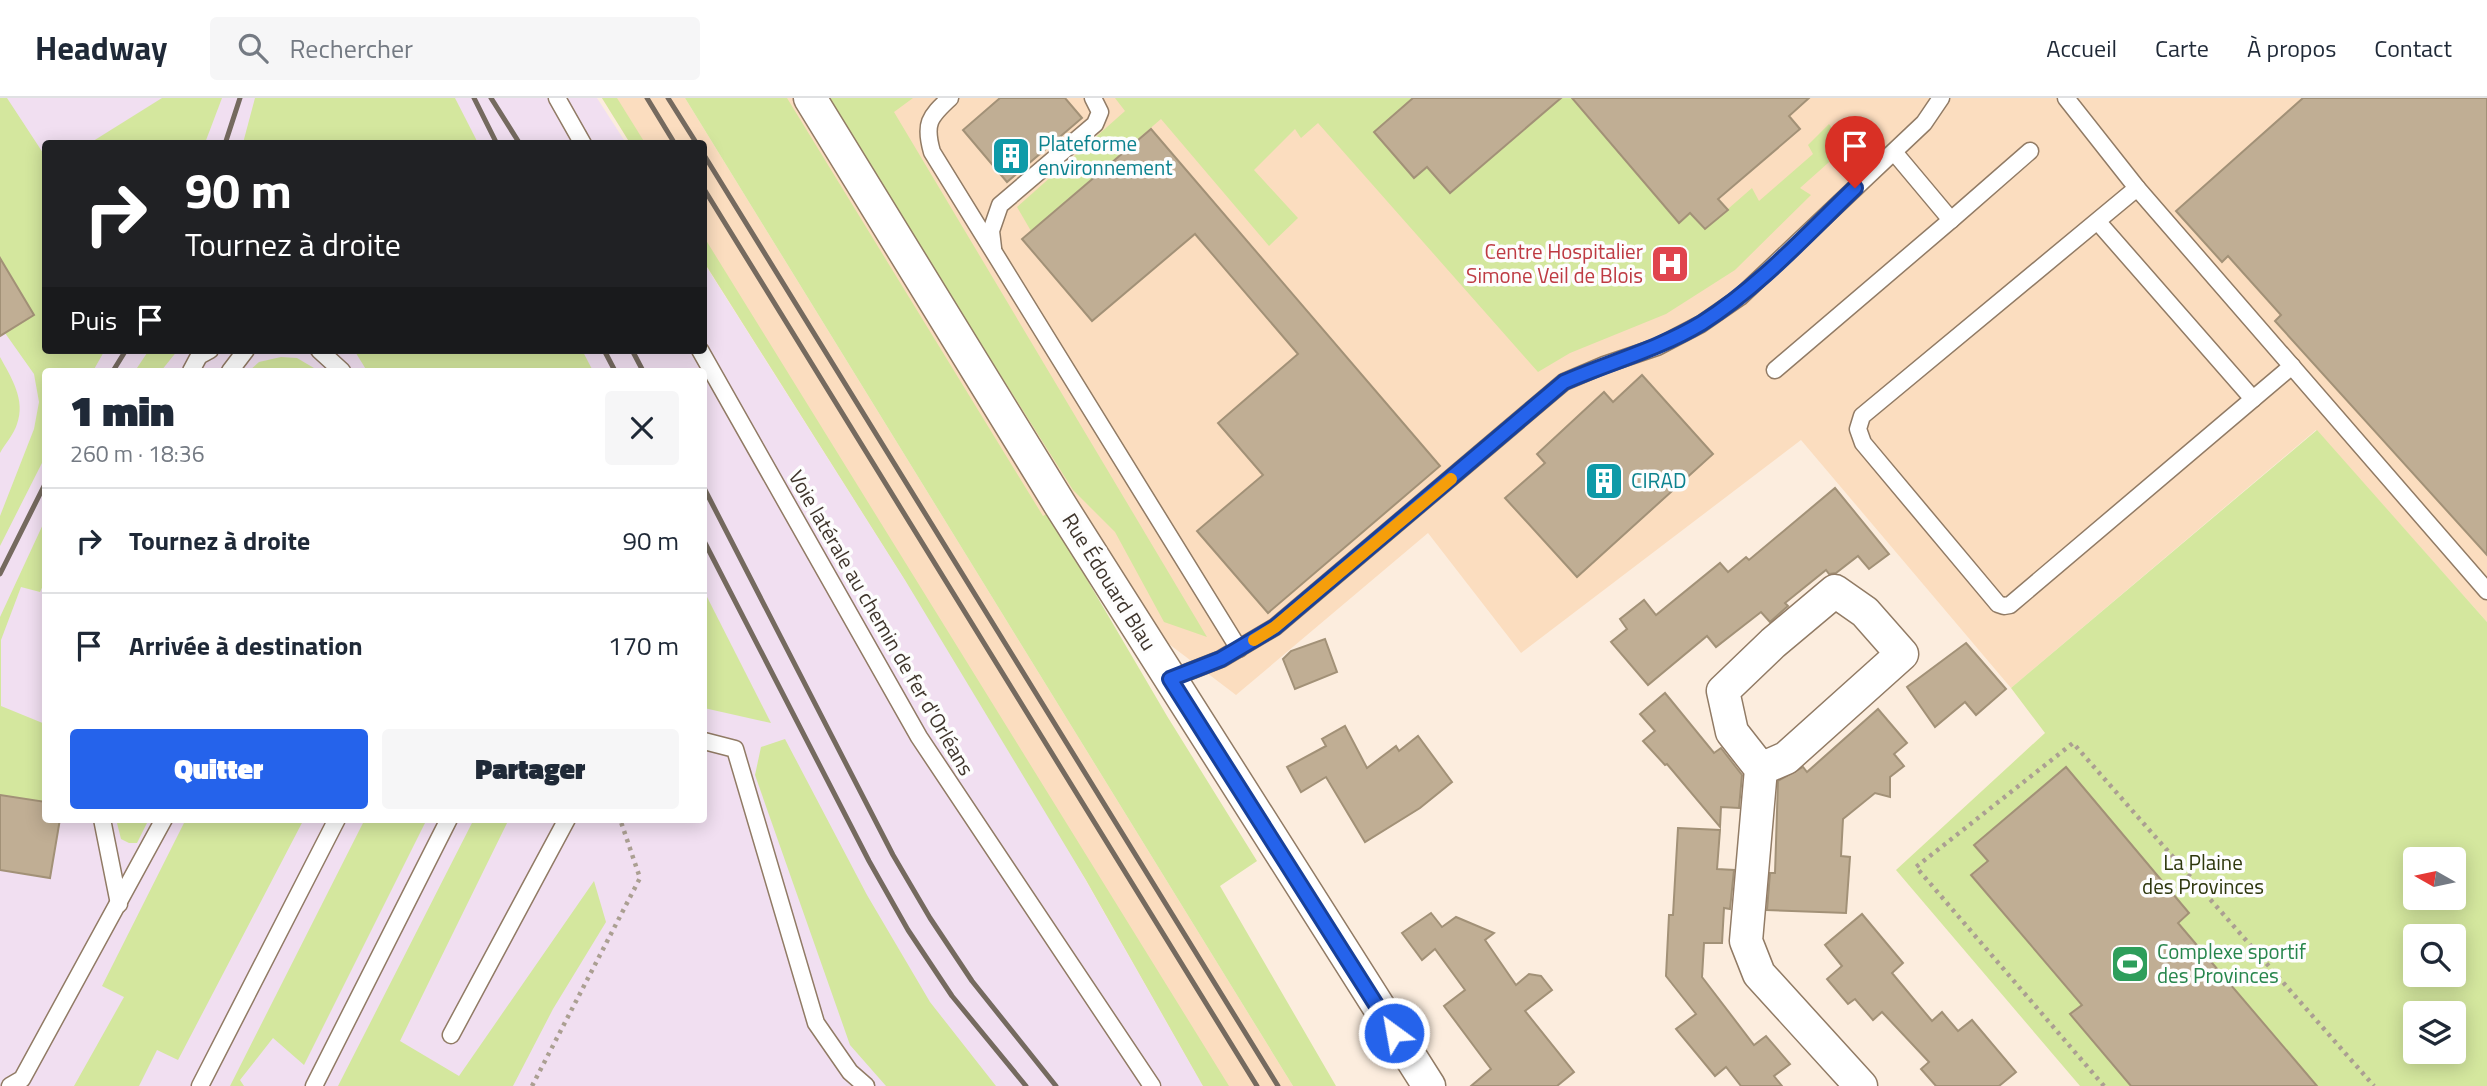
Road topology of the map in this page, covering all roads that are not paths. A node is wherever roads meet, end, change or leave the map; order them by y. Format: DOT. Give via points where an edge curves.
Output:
graph roads {
  1 [pos="557,98"];
  2 [pos="810,98"];
  3 [pos="950,98"];
  4 [pos="1093,98"];
  5 [pos="1941,98"];
  6 [pos="2066,98"];
  7 [pos="581,140"];
  8 [pos="2030,151"];
  9 [pos="1894,152"];
  10 [pos="2137,188"];
  11 [pos="1951,220"];
  12 [pos="2098,222"];
  13 [pos="993,251"];
  14 [pos="203,354"];
  15 [pos="243,354"];
  16 [pos="323,354"];
  17 [pos="702,354"];
  18 [pos="2291,366"];
  19 [pos="193,368"];
  20 [pos="232,368"];
  21 [pos="339,368"];
  22 [pos="1775,370"];
  23 [pos="2253,399"];
  24 [pos="2487,591"];
  25 [pos="1239,649"];
  26 [pos="1170,679"];
  27 [pos="707,742"];
  28 [pos="1762,769"];
  29 [pos="103,823"];
  30 [pos="162,823"];
  31 [pos="335,823"];
  32 [pos="448,823"];
  33 [pos="565,823"];
  34 [pos="118,904"];
  35 [pos="451,1035"];
  36 [pos="10,1086"];
  37 [pos="200,1086"];
  38 [pos="314,1086"];
  39 [pos="866,1086"];
  40 [pos="1152,1086"];
  41 [pos="1429,1086"];
  42 [pos="1861,1086"];
  1 -- 7 [label="lane"];
  2 -- 26 [label="street, Rue Édouard Blau"];
  3 -- 13 [label="lane" via="933,113 926,132 932,152"];
  4 -- 13 [label="lane" via="1100,112 1095,124 1000,205 991,231"];
  5 -- 9 [label="lane" via="1924,123"];
  6 -- 10 [label="lane"];
  8 -- 11 [label="lane"];
  9 -- 11 [label="lane"];
  9 -- 25 [label="lane" via="1740,297 1657,346 1564,382 1275,627"];
  10 -- 12 [label="lane"];
  10 -- 18 [label="lane"];
  11 -- 22 [label="lane"];
  12 -- 23 [label="lane"];
  12 -- 23 [label="lane" via="1862,416 1858,429 1863,443 1998,604 2010,605"];
  13 -- 25 [label="lane"];
  14 -- 19 [label="lane"];
  15 -- 20 [label="lane"];
  16 -- 21 [label="lane"];
  17 -- 40 [label="lane, Voie latérale au chemin de fer d'Orléans" via="919,737"];
  18 -- 23 [label="lane"];
  18 -- 24 [label="lane"];
  25 -- 26 [label="lane"];
  26 -- 41 [label="street, Rue Édouard Blau"];
  27 -- 39 [label="lane" via="735,750 816,1023 850,1072"];
  28 -- 28 [label="street" via="1786,758 1902,654 1865,612 1835,591 1724,691 1732,732"];
  28 -- 42 [label="street" via="1746,940 1759,974"];
  29 -- 34 [label="lane"];
  30 -- 34 [label="lane"];
  31 -- 37 [label="lane"];
  32 -- 38 [label="lane"];
  33 -- 35 [label="lane"];
  34 -- 36 [label="lane" via="22,1079"];
}
